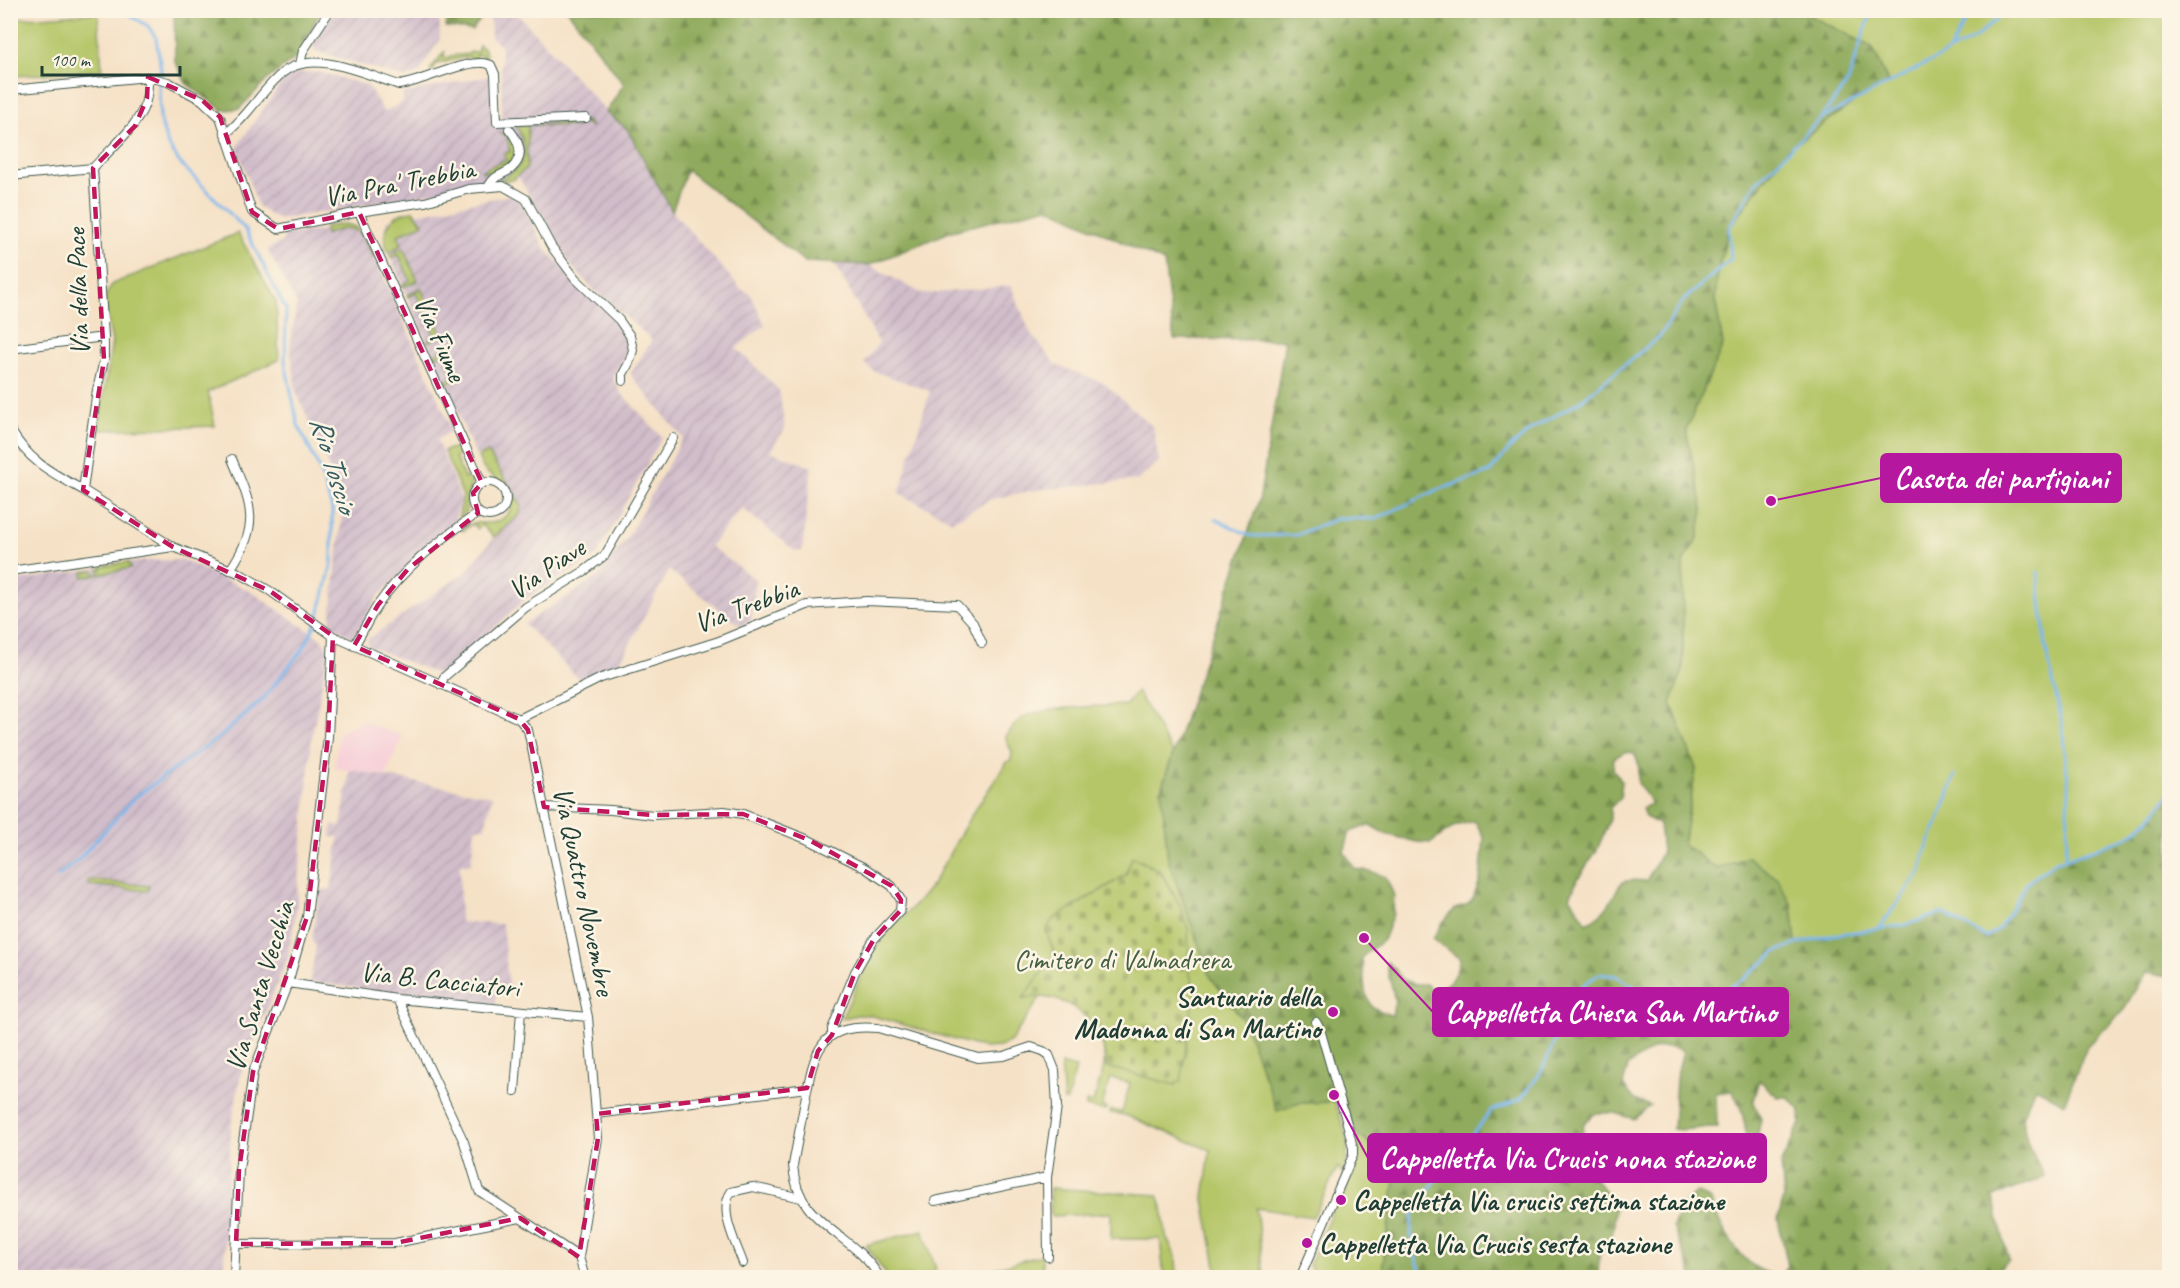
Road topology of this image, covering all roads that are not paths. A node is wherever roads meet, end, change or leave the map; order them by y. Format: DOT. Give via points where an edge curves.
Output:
graph roads {
  1 [pos="330,10"];
  2 [pos="300,64"];
  3 [pos="150,77"];
  4 [pos="10,90"];
  5 [pos="586,118"];
  6 [pos="509,129"];
  7 [pos="225,134"];
  8 [pos="93,168"];
  9 [pos="10,176"];
  10 [pos="488,187"];
  11 [pos="359,212"];
  12 [pos="104,337"];
  13 [pos="10,349"];
  14 [pos="623,381"];
  15 [pos="10,429"];
  16 [pos="673,438"];
  17 [pos="232,459"];
  18 [pos="482,483"];
  19 [pos="83,490"];
  20 [pos="478,513"];
  21 [pos="173,547"];
  22 [pos="230,570"];
  23 [pos="10,571"];
  24 [pos="333,636"];
  25 [pos="982,643"];
  26 [pos="354,646"];
  27 [pos="441,685"];
  28 [pos="519,719"];
  29 [pos="544,807"];
  30 [pos="288,983"];
  31 [pos="397,999"];
  32 [pos="521,1011"];
  33 [pos="588,1017"];
  34 [pos="1316,1022"];
  35 [pos="832,1035"];
  36 [pos="807,1088"];
  37 [pos="514,1091"];
  38 [pos="596,1114"];
  39 [pos="1047,1177"];
  40 [pos="801,1198"];
  41 [pos="935,1201"];
  42 [pos="520,1218"];
  43 [pos="236,1244"];
  44 [pos="579,1257"];
  45 [pos="1048,1257"];
  46 [pos="743,1263"];
  47 [pos="234,1278"];
  48 [pos="585,1278"];
  49 [pos="880,1278"];
  50 [pos="1300,1278"];
  1 -- 2 [label="street" via="303,51"];
  2 -- 5 [label="street" via="326,62 399,85 486,62 495,74 497,122"];
  2 -- 7 [label="street" via="279,75 238,125"];
  3 -- 4 [label="street"];
  3 -- 7 [label="street, Via Pra' Trebbia" via="202,100 220,117"];
  3 -- 8 [label="street" via="147,98 135,126"];
  6 -- 10 [label="street" via="518,140 520,155 511,169 494,177"];
  7 -- 11 [label="street, Via Pra' Trebbia" via="252,212 278,229"];
  8 -- 9 [label="street"];
  8 -- 12 [label="street, Via della Pace"];
  10 -- 11 [label="street, Via Pra' Trebbia"];
  10 -- 14 [label="street, Via Pra' Trebbia" via="503,186 526,199 550,246 575,278 619,320 630,336 633,350 622,374"];
  11 -- 18 [label="street, Via Fiume"];
  12 -- 13 [label="street"];
  12 -- 19 [label="street, Via della Pace" via="104,360"];
  15 -- 19 [label="street" via="31,457"];
  16 -- 27 [label="street, Via Piave" via="605,555 526,607 444,677"];
  17 -- 22 [label="street" via="250,509 243,550"];
  18 -- 20 [label="street" via="473,494 472,502"];
  18 -- 20 [label="street" via="499,486 506,503 497,514"];
  19 -- 21 [label="street"];
  20 -- 26 [label="street" via="408,569 378,605"];
  21 -- 22 [label="street"];
  21 -- 23 [label="street"];
  22 -- 24 [label="street" via="270,591"];
  24 -- 26 [label="street"];
  24 -- 30 [label="street, Via Santa Vecchia" via="328,737 307,917"];
  25 -- 28 [label="street, Via Trebbia" via="973,623 957,605 866,601 807,605 719,640 600,678"];
  26 -- 27 [label="street"];
  27 -- 28 [label="street"];
  28 -- 29 [label="street, Via Quattro Novembre" via="528,730"];
  29 -- 33 [label="street, Via Quattro Novembre"];
  29 -- 35 [label="street" via="653,815 724,811 743,814 809,840 892,886 901,900 900,911 874,939 855,972"];
  30 -- 31 [label="street, Via B. Cacciatori"];
  30 -- 43 [label="street, Via Santa Vecchia" via="253,1072 239,1170"];
  31 -- 32 [label="street, Via B. Cacciatori"];
  31 -- 42 [label="street" via="464,1142 479,1191"];
  32 -- 33 [label="street, Via B. Cacciatori"];
  32 -- 37 [label="street"];
  33 -- 38 [label="street, Via Quattro Novembre"];
  34 -- 50 [label="street" via="1353,1155"];
  35 -- 36 [label="street" via="813,1060"];
  35 -- 39 [label="street" via="863,1027 879,1028 978,1059 1031,1047 1043,1051 1052,1062 1057,1107"];
  36 -- 38 [label="street"];
  36 -- 40 [label="street" via="793,1165"];
  38 -- 44 [label="street, Via Quattro Novembre" via="598,1138"];
  39 -- 41 [label="street"];
  39 -- 45 [label="street"];
  40 -- 46 [label="street" via="753,1186 731,1192 727,1216"];
  40 -- 49 [label="street" via="812,1214 862,1255"];
  42 -- 43 [label="street" via="395,1243"];
  42 -- 44 [label="street"];
  43 -- 47 [label="street, Via Santa Vecchia"];
  44 -- 48 [label="street, Via Quattro Novembre"];
}
